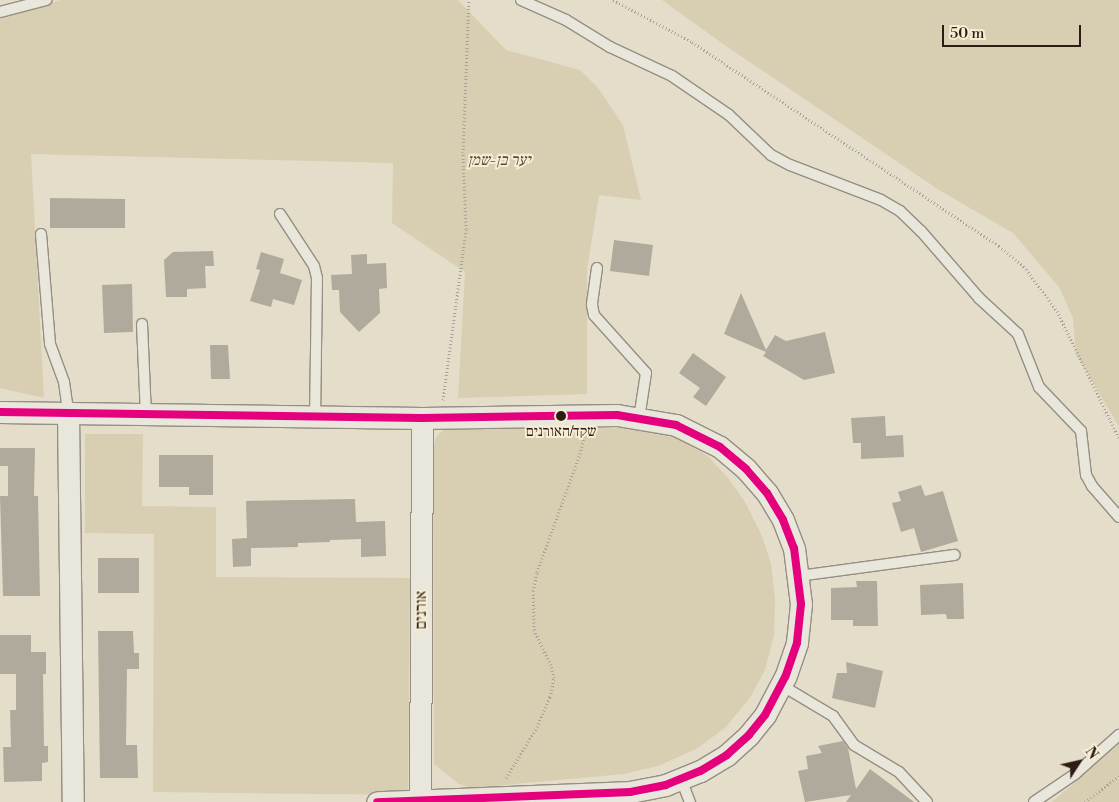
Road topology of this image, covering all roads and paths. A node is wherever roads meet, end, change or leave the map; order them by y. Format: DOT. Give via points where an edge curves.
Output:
graph roads {
  1 [pos="46,0"];
  2 [pos="469,0"];
  3 [pos="521,0"];
  4 [pos="0,12"];
  5 [pos="280,214"];
  6 [pos="41,234"];
  7 [pos="597,268"];
  8 [pos="142,324"];
  9 [pos="0,412"];
  10 [pos="68,412"];
  11 [pos="146,414"];
  12 [pos="315,416"];
  13 [pos="588,416"];
  14 [pos="431,418"];
  15 [pos="639,419"];
  16 [pos="1119,517"];
  17 [pos="955,555"];
  18 [pos="799,576"];
  19 [pos="781,685"];
  20 [pos="1119,735"];
  21 [pos="1119,776"];
  22 [pos="681,779"];
  23 [pos="493,798"];
  24 [pos="73,802"];
  25 [pos="377,802"];
  26 [pos="420,802"];
  27 [pos="690,802"];
  28 [pos="926,802"];
  29 [pos="1034,802"];
  30 [pos="1085,802"];
  1 -- 4 [label="lane"];
  2 -- 14 [label="path" via="462,153 466,229"];
  3 -- 16 [label="lane" via="672,76 729,115 771,155 881,200 900,211 979,298 1018,334 1039,387 1081,431 1086,475 1092,486"];
  5 -- 12 [label="lane" via="314,266 317,278"];
  6 -- 10 [label="lane" via="50,344 64,382"];
  7 -- 15 [label="lane" via="592,305 594,315 646,373"];
  8 -- 11 [label="lane"];
  9 -- 10 [label="street"];
  10 -- 11 [label="street"];
  10 -- 24 [label="street"];
  11 -- 12 [label="street"];
  12 -- 14 [label="street"];
  13 -- 14 [label="street"];
  13 -- 15 [label="street" via="617,415"];
  13 -- 23 [label="path" via="580,454 537,572 534,591 534,630 554,678 550,697 537,727"];
  14 -- 26 [label="street, אורנים"];
  15 -- 18 [label="street" via="676,425 720,447 746,469 783,520 794,548"];
  17 -- 18 [label="lane"];
  18 -- 19 [label="street" via="801,604 797,643"];
  19 -- 22 [label="street" via="765,715 749,735 727,755"];
  19 -- 28 [label="lane" via="832,716 854,744 899,772"];
  20 -- 29 [label="lane" via="1075,774"];
  21 -- 30 [label="path"];
  22 -- 23 [label="street" via="631,792"];
  22 -- 27 [label="lane"];
  23 -- 26 [label="street"];
  25 -- 26 [label="street"];
}
